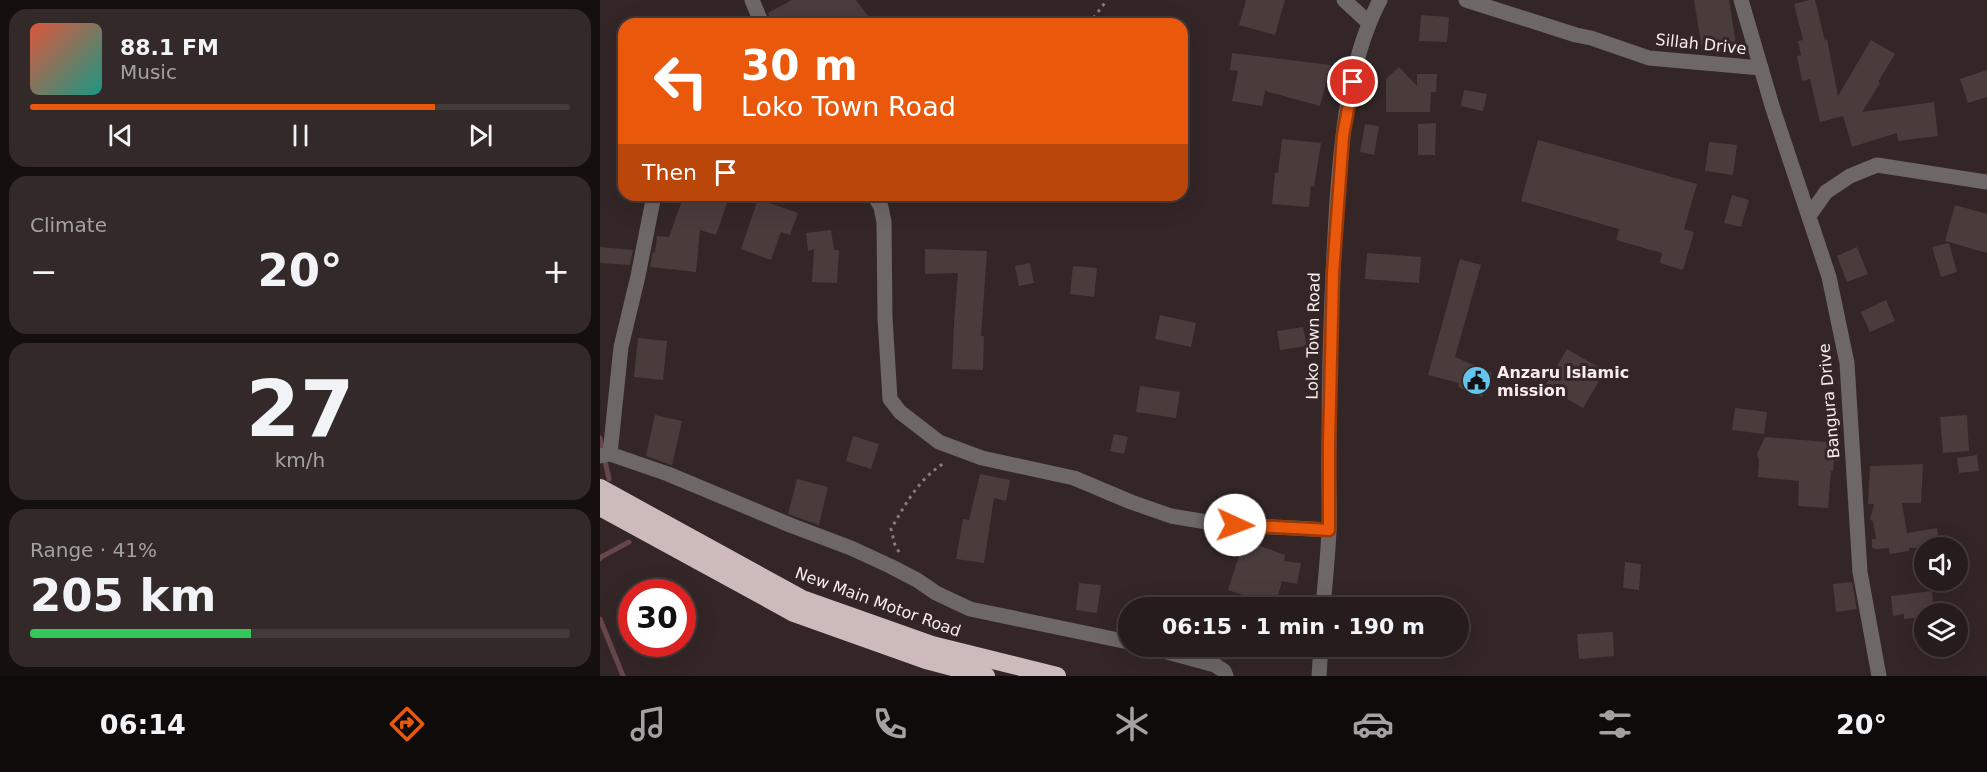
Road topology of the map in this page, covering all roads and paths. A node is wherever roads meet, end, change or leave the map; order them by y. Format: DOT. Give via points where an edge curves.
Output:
graph roads {
  1 [pos="752,0"];
  2 [pos="1107,0"];
  3 [pos="1344,0"];
  4 [pos="1380,0"];
  5 [pos="1466,0"];
  6 [pos="1741,0"];
  7 [pos="760,18"];
  8 [pos="1094,18"];
  9 [pos="1369,23"];
  10 [pos="1761,68"];
  11 [pos="1987,182"];
  12 [pos="653,201"];
  13 [pos="878,201"];
  14 [pos="1809,216"];
  15 [pos="963,452"];
  16 [pos="605,455"];
  17 [pos="600,488"];
  18 [pos="600,507"];
  19 [pos="1329,530"];
  20 [pos="901,554"];
  21 [pos="1324,597"];
  22 [pos="1118,640"];
  23 [pos="1186,657"];
  24 [pos="1320,657"];
  25 [pos="986,676"];
  26 [pos="1057,676"];
  27 [pos="1226,676"];
  28 [pos="1319,676"];
  29 [pos="1879,676"];
  1 -- 7 [label="street"];
  2 -- 8 [label="path"];
  3 -- 9 [label="street"];
  4 -- 9 [label="street, Loko Town Road"];
  5 -- 10 [label="street, Sillah Drive" via="1649,58"];
  6 -- 10 [label="street, Bangura Drive"];
  9 -- 19 [label="street, Loko Town Road" via="1353,82 1338,181 1332,295"];
  10 -- 14 [label="street, Bangura Drive"];
  11 -- 14 [label="street" via="1877,165 1826,192"];
  12 -- 16 [label="street" via="621,347"];
  13 -- 15 [label="street" via="884,222 890,399 900,412 939,442"];
  14 -- 29 [label="street, Bangura Drive" via="1829,277 1847,363 1860,572"];
  15 -- 19 [label="street" via="1074,478 1171,516 1219,524"];
  15 -- 20 [label="path" via="931,470 907,500 891,529"];
  16 -- 22 [label="street" via="668,474 851,548 970,609"];
  17 -- 26 [label="highway, New Main Motor Road" via="802,599 932,645"];
  18 -- 25 [label="highway" via="794,613 926,660"];
  19 -- 21 [label="street, Loko Town Road"];
  23 -- 27 [label="street" via="1215,665"];
  24 -- 28 [label="street"];
}
